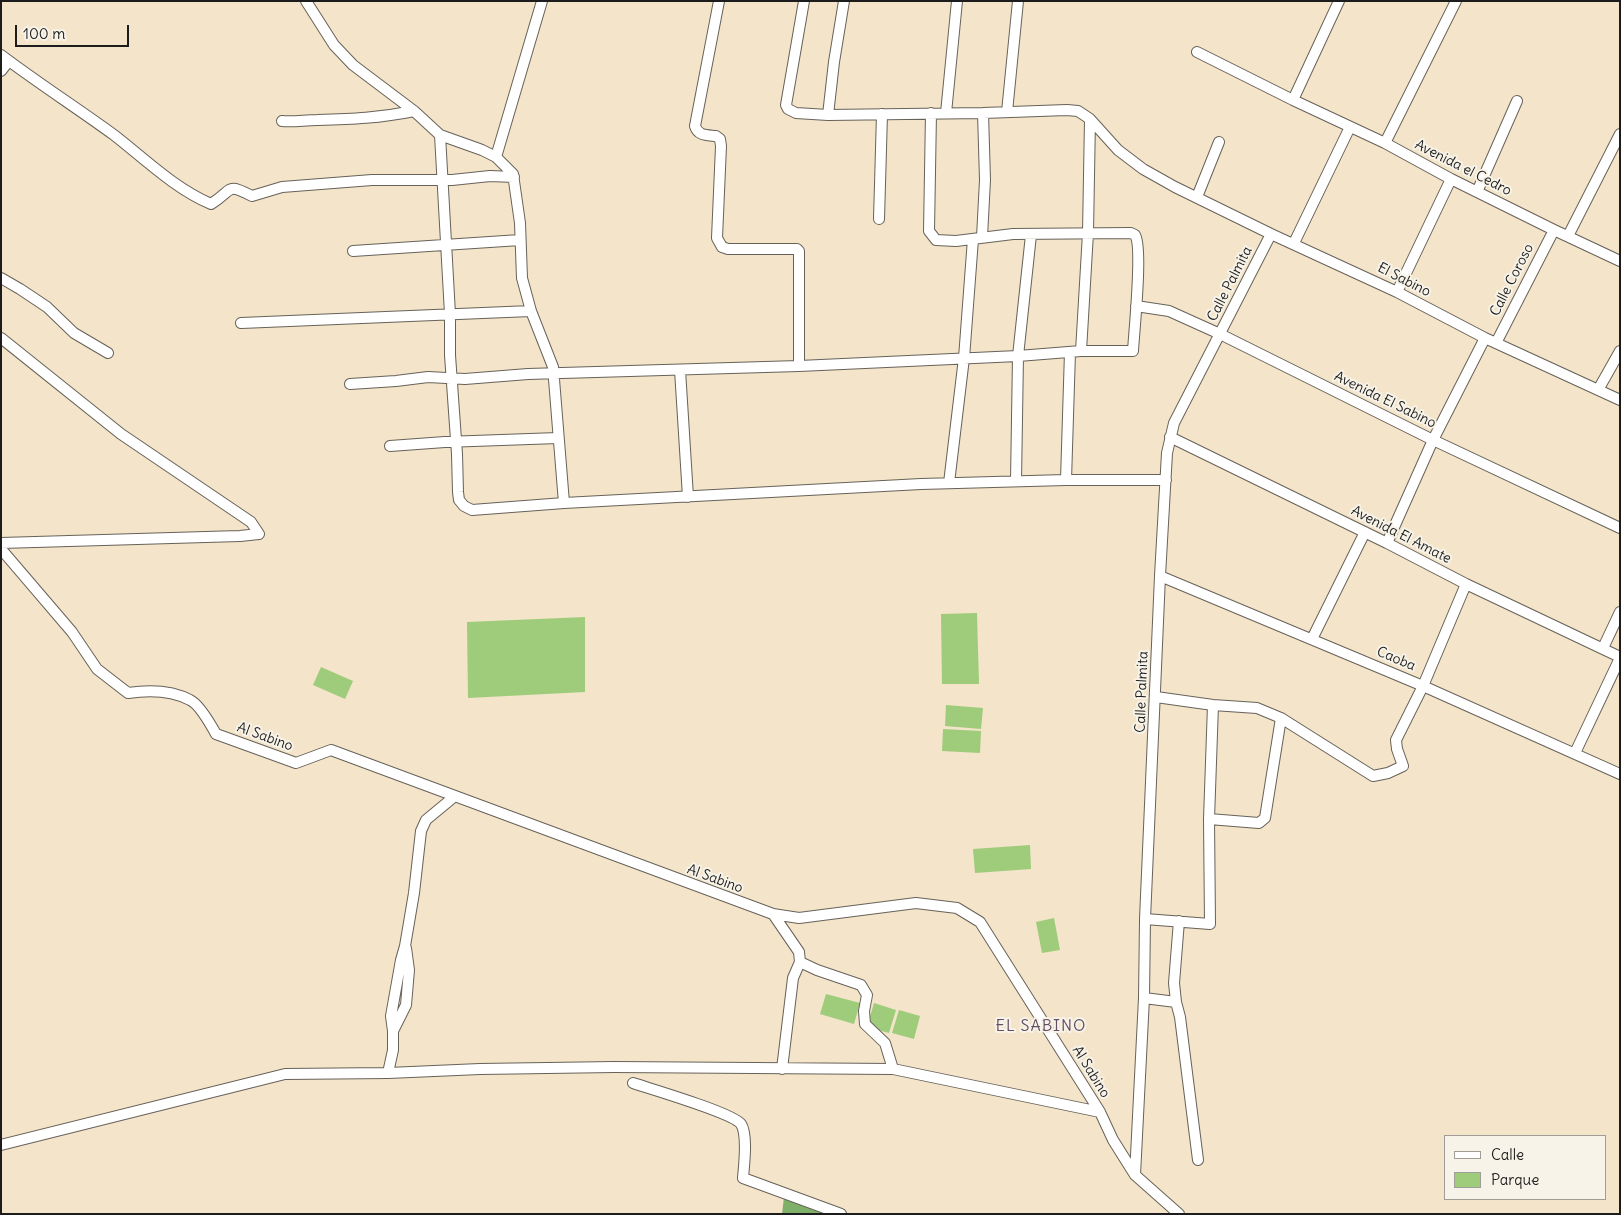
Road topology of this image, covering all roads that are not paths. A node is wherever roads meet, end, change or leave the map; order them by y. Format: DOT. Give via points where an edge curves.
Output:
graph roads {
  1 [pos="306,1"];
  2 [pos="542,1"];
  3 [pos="720,1"];
  4 [pos="804,1"];
  5 [pos="844,1"];
  6 [pos="957,1"];
  7 [pos="1018,1"];
  8 [pos="1338,1"];
  9 [pos="1456,1"];
  10 [pos="1196,52"];
  11 [pos="5,58"];
  12 [pos="1,71"];
  13 [pos="1293,100"];
  14 [pos="1517,101"];
  15 [pos="414,111"];
  16 [pos="1007,112"];
  17 [pos="946,113"];
  18 [pos="983,113"];
  19 [pos="882,114"];
  20 [pos="931,114"];
  21 [pos="828,115"];
  22 [pos="1090,119"];
  23 [pos="282,122"];
  24 [pos="1350,127"];
  25 [pos="1620,134"];
  26 [pos="440,135"];
  27 [pos="1220,142"];
  28 [pos="1386,143"];
  29 [pos="496,157"];
  30 [pos="514,177"];
  31 [pos="1451,179"];
  32 [pos="443,180"];
  33 [pos="1477,192"];
  34 [pos="1197,197"];
  35 [pos="879,219"];
  36 [pos="1554,230"];
  37 [pos="1088,233"];
  38 [pos="1030,234"];
  39 [pos="1271,234"];
  40 [pos="1568,236"];
  41 [pos="977,238"];
  42 [pos="520,240"];
  43 [pos="1294,243"];
  44 [pos="446,245"];
  45 [pos="354,251"];
  46 [pos="1620,261"];
  47 [pos="1,278"];
  48 [pos="1397,292"];
  49 [pos="1136,306"];
  50 [pos="531,311"];
  51 [pos="450,314"];
  52 [pos="241,323"];
  53 [pos="1220,334"];
  54 [pos="1,338"];
  55 [pos="1485,338"];
  56 [pos="1496,343"];
  57 [pos="1076,351"];
  58 [pos="1620,351"];
  59 [pos="108,353"];
  60 [pos="1018,356"];
  61 [pos="964,358"];
  62 [pos="799,366"];
  63 [pos="680,370"];
  64 [pos="553,373"];
  65 [pos="452,378"];
  66 [pos="350,384"];
  67 [pos="1598,390"];
  68 [pos="1620,400"];
  69 [pos="1170,437"];
  70 [pos="558,438"];
  71 [pos="1433,440"];
  72 [pos="456,441"];
  73 [pos="390,446"];
  74 [pos="1066,480"];
  75 [pos="1166,480"];
  76 [pos="1016,481"];
  77 [pos="949,483"];
  78 [pos="688,497"];
  79 [pos="564,503"];
  80 [pos="1620,528"];
  81 [pos="1365,532"];
  82 [pos="1,542"];
  83 [pos="1387,543"];
  84 [pos="1,549"];
  85 [pos="1160,576"];
  86 [pos="1466,584"];
  87 [pos="1620,612"];
  88 [pos="1312,639"];
  89 [pos="1604,648"];
  90 [pos="1620,658"];
  91 [pos="1423,686"];
  92 [pos="1156,697"];
  93 [pos="1214,705"];
  94 [pos="1280,718"];
  95 [pos="1575,753"];
  96 [pos="1620,774"];
  97 [pos="455,796"];
  98 [pos="1209,819"];
  99 [pos="773,914"];
  100 [pos="1145,919"];
  101 [pos="1179,921"];
  102 [pos="800,962"];
  103 [pos="1144,998"];
  104 [pos="1176,1002"];
  105 [pos="782,1068"];
  106 [pos="893,1069"];
  107 [pos="388,1072"];
  108 [pos="633,1082"];
  109 [pos="1100,1112"];
  110 [pos="1,1146"];
  111 [pos="1198,1160"];
  112 [pos="1134,1175"];
  113 [pos="841,1214"];
  114 [pos="1179,1214"];
  1 -- 15 [label="street" via="334,45 353,65"];
  2 -- 29 [label="street"];
  3 -- 62 [label="street" via="695,126 699,134 720,139 717,238 722,247 728,249 799,251"];
  4 -- 21 [label="street" via="786,105 796,113"];
  5 -- 21 [label="street"];
  6 -- 17 [label="street"];
  7 -- 16 [label="street"];
  8 -- 13 [label="street"];
  9 -- 28 [label="street"];
  10 -- 13 [label="street, Avenida el Cedro"];
  11 -- 12 [label="street"];
  11 -- 32 [label="street" via="149,164 211,204 230,188 252,196 282,187 372,180"];
  13 -- 24 [label="street, Avenida el Cedro"];
  14 -- 33 [label="street"];
  15 -- 23 [label="street" via="380,118"];
  15 -- 26 [label="street"];
  16 -- 18 [label="street"];
  16 -- 22 [label="street" via="1067,110 1078,111"];
  17 -- 18 [label="street"];
  17 -- 20 [label="street"];
  18 -- 41 [label="street" via="984,180"];
  19 -- 20 [label="street"];
  19 -- 21 [label="street"];
  19 -- 35 [label="street"];
  20 -- 41 [label="street" via="929,231 936,240"];
  22 -- 34 [label="street, El Sabino" via="1118,150 1143,169"];
  22 -- 37 [label="street"];
  24 -- 28 [label="street, Avenida el Cedro"];
  24 -- 43 [label="street"];
  25 -- 40 [label="street"];
  26 -- 29 [label="street"];
  26 -- 32 [label="street"];
  27 -- 34 [label="street"];
  28 -- 31 [label="street, Avenida el Cedro"];
  29 -- 30 [label="street"];
  30 -- 32 [label="street"];
  30 -- 42 [label="street"];
  31 -- 33 [label="street, Avenida el Cedro"];
  31 -- 48 [label="street"];
  32 -- 44 [label="street"];
  33 -- 36 [label="street, Avenida el Cedro"];
  34 -- 39 [label="street, El Sabino"];
  36 -- 40 [label="street, Avenida el Cedro"];
  36 -- 56 [label="street, Calle Coroso"];
  37 -- 38 [label="street"];
  37 -- 49 [label="street" via="1131,233 1137,238"];
  37 -- 57 [label="street"];
  38 -- 41 [label="street"];
  38 -- 60 [label="street"];
  39 -- 43 [label="street, El Sabino"];
  39 -- 53 [label="street, Calle Palmita"];
  40 -- 46 [label="street, Avenida el Cedro"];
  41 -- 61 [label="street"];
  42 -- 44 [label="street"];
  42 -- 50 [label="street" via="522,278"];
  43 -- 48 [label="street, El Sabino"];
  44 -- 45 [label="street"];
  44 -- 51 [label="street"];
  47 -- 59 [label="street" via="47,307 74,333"];
  48 -- 55 [label="street, El Sabino"];
  49 -- 53 [label="street, Avenida El Sabino" via="1169,311"];
  49 -- 57 [label="street" via="1132,351"];
  50 -- 51 [label="street"];
  50 -- 64 [label="street"];
  51 -- 52 [label="street"];
  51 -- 65 [label="street"];
  53 -- 69 [label="street, Calle Palmita" via="1174,423"];
  53 -- 71 [label="street, Avenida El Sabino"];
  54 -- 82 [label="street" via="120,434 251,522 259,534"];
  55 -- 56 [label="street, El Sabino"];
  55 -- 71 [label="street"];
  56 -- 67 [label="street, El Sabino"];
  57 -- 60 [label="street"];
  57 -- 74 [label="street"];
  58 -- 67 [label="street"];
  60 -- 61 [label="street"];
  60 -- 76 [label="street"];
  61 -- 62 [label="street"];
  61 -- 77 [label="street"];
  62 -- 63 [label="street"];
  63 -- 64 [label="street"];
  63 -- 78 [label="street"];
  64 -- 65 [label="street"];
  64 -- 70 [label="street"];
  65 -- 66 [label="street"];
  65 -- 72 [label="street"];
  67 -- 68 [label="street, El Sabino"];
  69 -- 75 [label="street, Calle Palmita"];
  69 -- 81 [label="street, Avenida El Amate"];
  70 -- 72 [label="street"];
  70 -- 79 [label="street"];
  71 -- 80 [label="street, Avenida El Sabino"];
  71 -- 83 [label="street"];
  72 -- 73 [label="street"];
  72 -- 79 [label="street" via="458,492 464,506 472,510"];
  74 -- 75 [label="street"];
  74 -- 76 [label="street"];
  75 -- 85 [label="street, Calle Palmita"];
  76 -- 77 [label="street"];
  77 -- 78 [label="street"];
  78 -- 79 [label="street"];
  81 -- 83 [label="street, Avenida El Amate"];
  81 -- 88 [label="street"];
  83 -- 86 [label="street, Avenida El Amate"];
  84 -- 97 [label="street, Al Sabino" via="72,632 97,669 128,693 146,690 192,700 216,734 296,762 331,750"];
  85 -- 88 [label="street, Caoba"];
  85 -- 92 [label="street, Calle Palmita"];
  86 -- 89 [label="street, Avenida El Amate"];
  86 -- 91 [label="street"];
  87 -- 89 [label="street"];
  88 -- 91 [label="street, Caoba"];
  89 -- 90 [label="street, Avenida El Amate"];
  90 -- 95 [label="street"];
  91 -- 94 [label="street" via="1396,740 1403,766 1388,773 1373,776"];
  91 -- 95 [label="street, Caoba"];
  92 -- 93 [label="street"];
  92 -- 100 [label="street, Calle Palmita"];
  93 -- 94 [label="street" via="1257,708"];
  93 -- 98 [label="street"];
  94 -- 98 [label="street" via="1265,818 1259,824"];
  95 -- 96 [label="street, Caoba"];
  97 -- 99 [label="street, Al Sabino"];
  97 -- 107 [label="street" via="426,820 421,831 414,893 391,1016 393,1050"];
  98 -- 101 [label="street" via="1210,924"];
  99 -- 102 [label="street" via="799,952"];
  99 -- 109 [label="street, Al Sabino" via="800,918 916,903 957,908 980,922"];
  100 -- 101 [label="street"];
  100 -- 103 [label="street, Calle Palmita"];
  101 -- 104 [label="street" via="1174,983"];
  102 -- 105 [label="street" via="793,978"];
  102 -- 106 [label="street" via="861,985 867,995 865,1024 885,1043"];
  103 -- 104 [label="street"];
  103 -- 112 [label="street, Calle Palmita"];
  104 -- 111 [label="street"];
  105 -- 106 [label="street"];
  105 -- 107 [label="street" via="480,1068"];
  106 -- 109 [label="street"];
  107 -- 110 [label="street" via="285,1074"];
  108 -- 113 [label="street" via="734,1118 744,1132 743,1178"];
  109 -- 112 [label="street, Al Sabino"];
  112 -- 114 [label="street, Al Sabino"];
}
